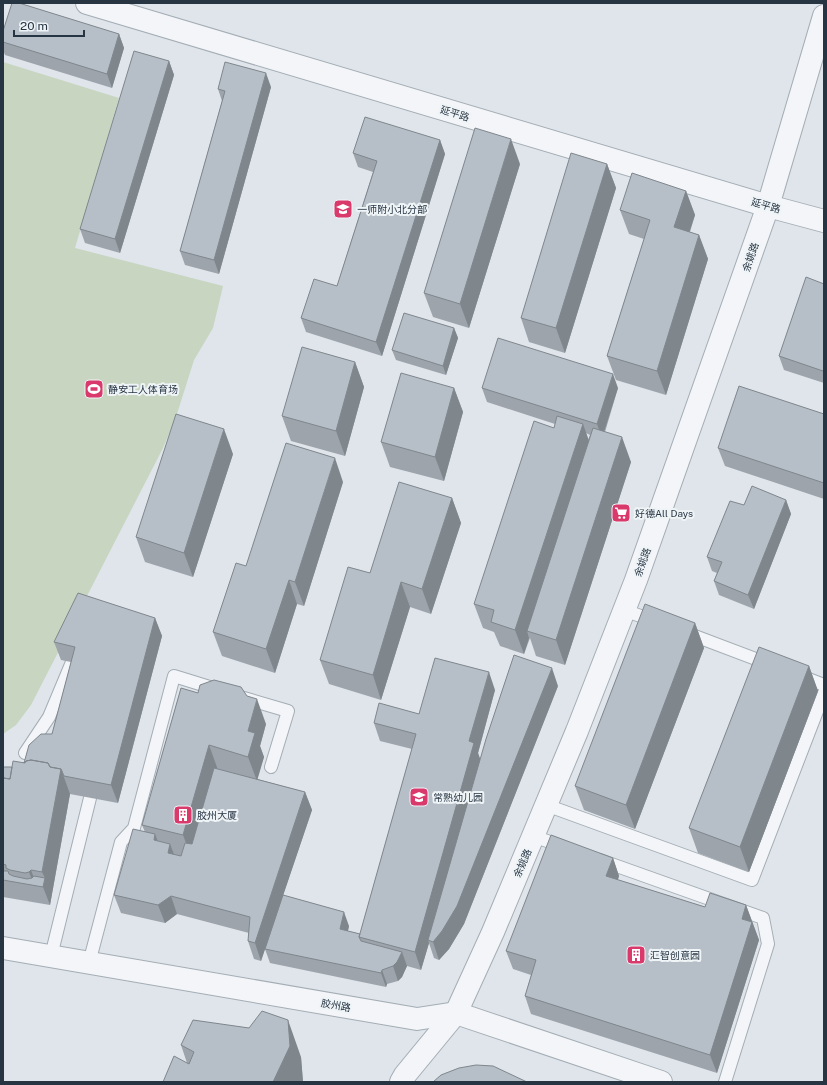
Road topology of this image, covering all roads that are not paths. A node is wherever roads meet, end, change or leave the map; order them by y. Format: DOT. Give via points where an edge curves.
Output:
graph roads {
  1 [pos="87,3"];
  2 [pos="824,16"];
  3 [pos="768,206"];
  4 [pos="824,221"];
  5 [pos="624,610"];
  6 [pos="72,662"];
  7 [pos="824,685"];
  8 [pos="824,694"];
  9 [pos="25,753"];
  10 [pos="271,767"];
  11 [pos="90,798"];
  12 [pos="546,805"];
  13 [pos="533,836"];
  14 [pos="577,852"];
  15 [pos="592,857"];
  16 [pos="3,948"];
  17 [pos="51,956"];
  18 [pos="89,963"];
  19 [pos="456,1013"];
  20 [pos="401,1082"];
  21 [pos="661,1082"];
  22 [pos="725,1082"];
  1 -- 3 [label="street, 延平路"];
  2 -- 3 [label="street, 余姚路"];
  3 -- 4 [label="street, 延平路"];
  3 -- 5 [label="street, 余姚路"];
  5 -- 7 [label="lane"];
  5 -- 12 [label="street, 余姚路"];
  6 -- 9 [label="lane" via="49,717"];
  8 -- 12 [label="lane" via="752,880"];
  10 -- 18 [label="lane" via="288,712 174,676 134,828 121,842"];
  11 -- 17 [label="lane"];
  12 -- 13 [label="street, 余姚路"];
  13 -- 14 [label="lane"];
  13 -- 19 [label="street, 余姚路"];
  15 -- 22 [label="lane" via="763,918 768,944"];
  16 -- 17 [label="street, 胶州路"];
  17 -- 18 [label="street, 胶州路"];
  18 -- 19 [label="street, 胶州路" via="417,1019"];
  19 -- 20 [label="street, 余姚路" via="404,1075"];
  19 -- 21 [label="street, 胶州路"];
}
